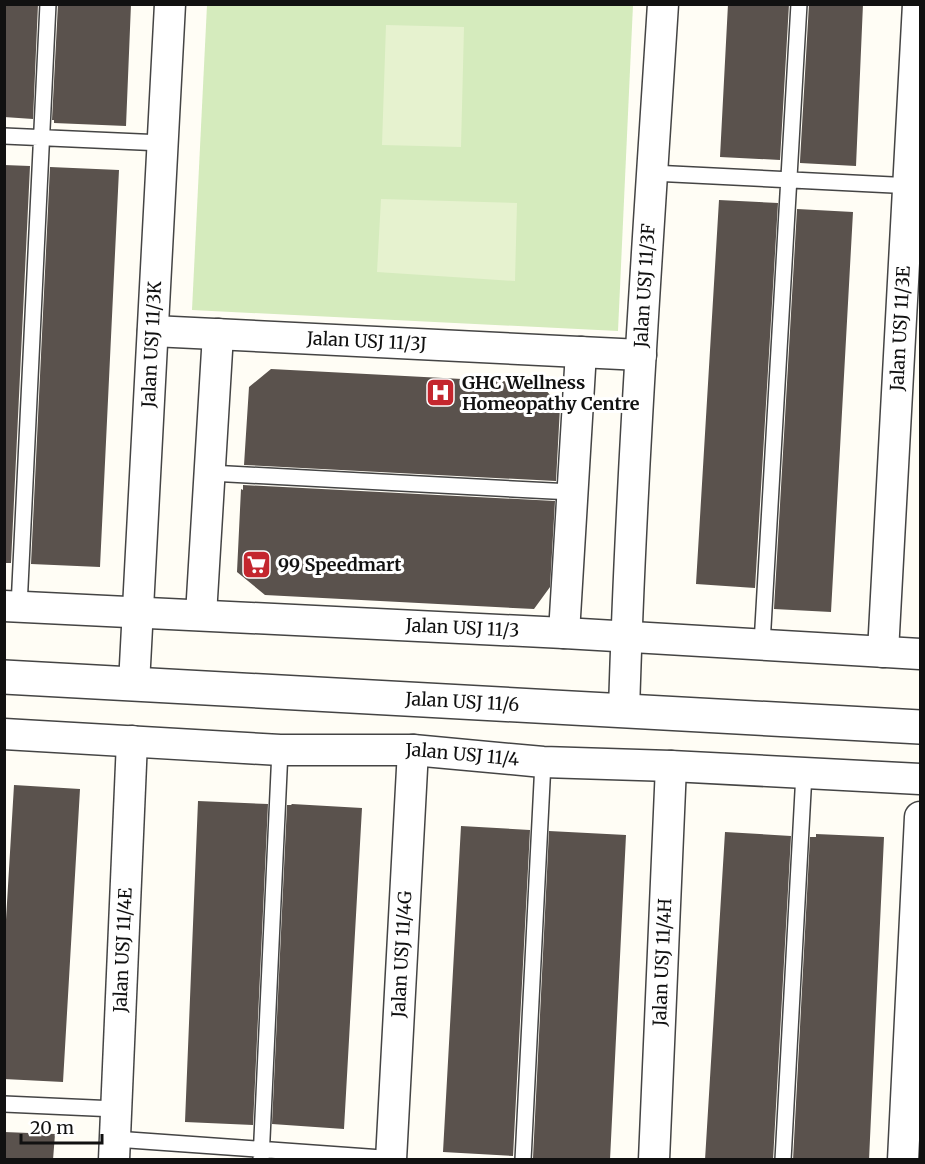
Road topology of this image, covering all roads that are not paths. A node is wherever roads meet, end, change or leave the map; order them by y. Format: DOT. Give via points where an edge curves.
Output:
graph roads {
  1 [pos="48,4"];
  2 [pos="170,4"];
  3 [pos="663,4"];
  4 [pos="799,4"];
  5 [pos="918,4"];
  6 [pos="4,136"];
  7 [pos="41,138"];
  8 [pos="163,143"];
  9 [pos="652,173"];
  10 [pos="790,180"];
  11 [pos="914,186"];
  12 [pos="153,331"];
  13 [pos="218,334"];
  14 [pos="581,352"];
  15 [pos="641,355"];
  16 [pos="210,473"];
  17 [pos="572,492"];
  18 [pos="12,607"];
  19 [pos="137,612"];
  20 [pos="201,615"];
  21 [pos="564,633"];
  22 [pos="627,636"];
  23 [pos="762,645"];
  24 [pos="884,652"];
  25 [pos="921,654"];
  26 [pos="4,677"];
  27 [pos="135,684"];
  28 [pos="624,711"];
  29 [pos="921,727"];
  30 [pos="4,734"];
  31 [pos="132,741"];
  32 [pos="280,750"];
  33 [pos="413,750"];
  34 [pos="543,762"];
  35 [pos="671,766"];
  36 [pos="804,773"];
  37 [pos="921,779"];
  38 [pos="921,817"];
  39 [pos="4,1104"];
  40 [pos="116,1109"];
  41 [pos="114,1149"];
  42 [pos="262,1155"];
  43 [pos="391,1159"];
  44 [pos="397,1160"];
  45 [pos="523,1160"];
  46 [pos="654,1160"];
  47 [pos="783,1160"];
  48 [pos="903,1160"];
  1 -- 7 [label="lane"];
  2 -- 8 [label="street, Jalan USJ 11/3K"];
  3 -- 9 [label="street, Jalan USJ 11/3F"];
  4 -- 10 [label="lane"];
  5 -- 11 [label="street, Jalan USJ 11/3E"];
  6 -- 7 [label="lane"];
  7 -- 8 [label="lane"];
  7 -- 18 [label="lane"];
  8 -- 12 [label="street, Jalan USJ 11/3K"];
  9 -- 10 [label="lane"];
  9 -- 15 [label="street, Jalan USJ 11/3F"];
  10 -- 11 [label="lane"];
  10 -- 23 [label="lane"];
  11 -- 24 [label="street, Jalan USJ 11/3E"];
  12 -- 13 [label="street, Jalan USJ 11/3J"];
  12 -- 19 [label="street, Jalan USJ 11/3K"];
  13 -- 14 [label="street, Jalan USJ 11/3J"];
  13 -- 16 [label="street"];
  14 -- 15 [label="street, Jalan USJ 11/3J"];
  14 -- 17 [label="street"];
  15 -- 22 [label="street, Jalan USJ 11/3F"];
  16 -- 17 [label="lane"];
  16 -- 20 [label="street"];
  17 -- 21 [label="street"];
  18 -- 19 [label="street, Jalan USJ 11/3"];
  19 -- 20 [label="street, Jalan USJ 11/3"];
  19 -- 27 [label="street, Jalan USJ 11/3K"];
  20 -- 21 [label="street, Jalan USJ 11/3"];
  21 -- 22 [label="street, Jalan USJ 11/3"];
  22 -- 23 [label="street, Jalan USJ 11/3"];
  22 -- 28 [label="street, Jalan USJ 11/3F"];
  23 -- 24 [label="street, Jalan USJ 11/3"];
  24 -- 25 [label="street, Jalan USJ 11/3"];
  26 -- 27 [label="street, Jalan USJ 11/6"];
  27 -- 28 [label="street, Jalan USJ 11/6"];
  28 -- 29 [label="street, Jalan USJ 11/6"];
  30 -- 31 [label="street, Jalan USJ 11/4"];
  31 -- 32 [label="street, Jalan USJ 11/4"];
  31 -- 40 [label="street, Jalan USJ 11/4E"];
  32 -- 33 [label="street, Jalan USJ 11/4"];
  32 -- 42 [label="lane"];
  33 -- 34 [label="street, Jalan USJ 11/4"];
  33 -- 43 [label="street, Jalan USJ 11/4G"];
  34 -- 35 [label="street, Jalan USJ 11/4"];
  34 -- 45 [label="lane"];
  35 -- 36 [label="street, Jalan USJ 11/4"];
  35 -- 46 [label="street, Jalan USJ 11/4H"];
  36 -- 37 [label="street, Jalan USJ 11/4"];
  36 -- 47 [label="lane"];
  38 -- 48 [label="street"];
  39 -- 40 [label="lane"];
  40 -- 41 [label="street, Jalan USJ 11/4E"];
  41 -- 42 [label="lane"];
  42 -- 43 [label="lane"];
  43 -- 44 [label="lane"];
}
